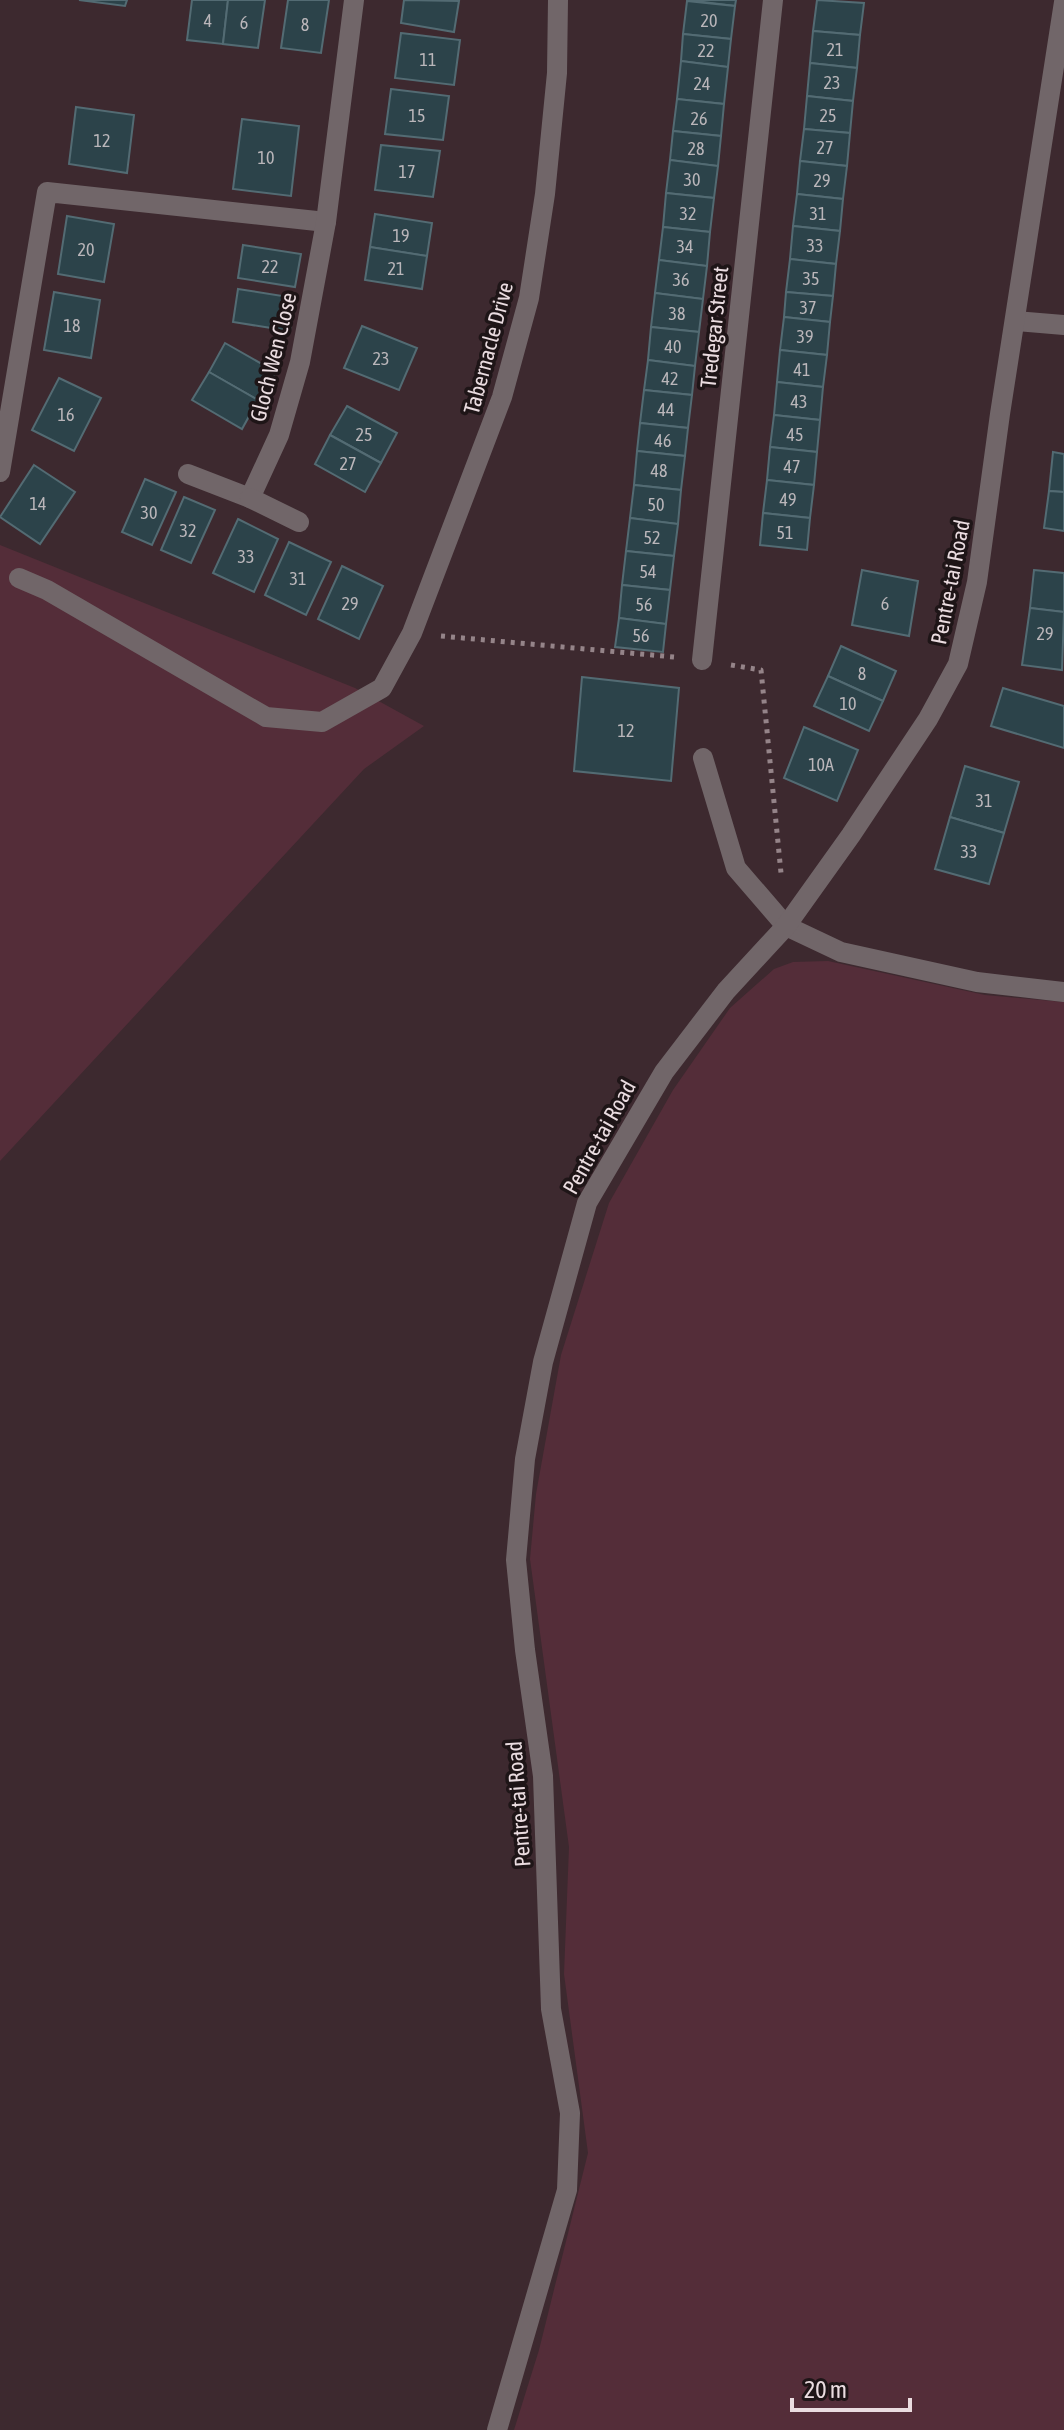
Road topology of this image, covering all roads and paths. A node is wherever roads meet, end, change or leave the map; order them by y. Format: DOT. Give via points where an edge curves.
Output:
graph roads {
  1 [pos="354,0"];
  2 [pos="558,0"];
  3 [pos="773,0"];
  4 [pos="1064,2"];
  5 [pos="326,222"];
  6 [pos="1015,321"];
  7 [pos="1064,325"];
  8 [pos="0,472"];
  9 [pos="188,474"];
  10 [pos="250,498"];
  11 [pos="299,522"];
  12 [pos="19,578"];
  13 [pos="412,633"];
  14 [pos="702,660"];
  15 [pos="703,758"];
  16 [pos="786,926"];
  17 [pos="1064,992"];
  18 [pos="497,2430"];
  1 -- 5 [label="street, Gloch Wen Close"];
  2 -- 13 [label="street, Tabernacle Drive" via="547,179 529,298 502,397"];
  3 -- 14 [label="street, Tredegar Street"];
  4 -- 6 [label="street, Pentre-tai Road"];
  5 -- 8 [label="street" via="47,192"];
  5 -- 10 [label="street, Gloch Wen Close" via="300,362 279,435"];
  6 -- 7 [label="street"];
  6 -- 16 [label="street, Pentre-tai Road" via="977,582 958,664 928,719"];
  9 -- 10 [label="street"];
  10 -- 11 [label="street"];
  12 -- 13 [label="street, Tabernacle Drive" via="266,717 322,722 382,688"];
  13 -- 14 [label="path"];
  14 -- 16 [label="path" via="761,670"];
  15 -- 16 [label="street" via="736,868"];
  16 -- 17 [label="street" via="841,952 977,982"];
  16 -- 18 [label="street, Pentre-tai Road" via="726,991 664,1072 587,1203 543,1362 525,1459 516,1560 543,1776 551,2009 570,2113 569,2144 567,2190"];
}
